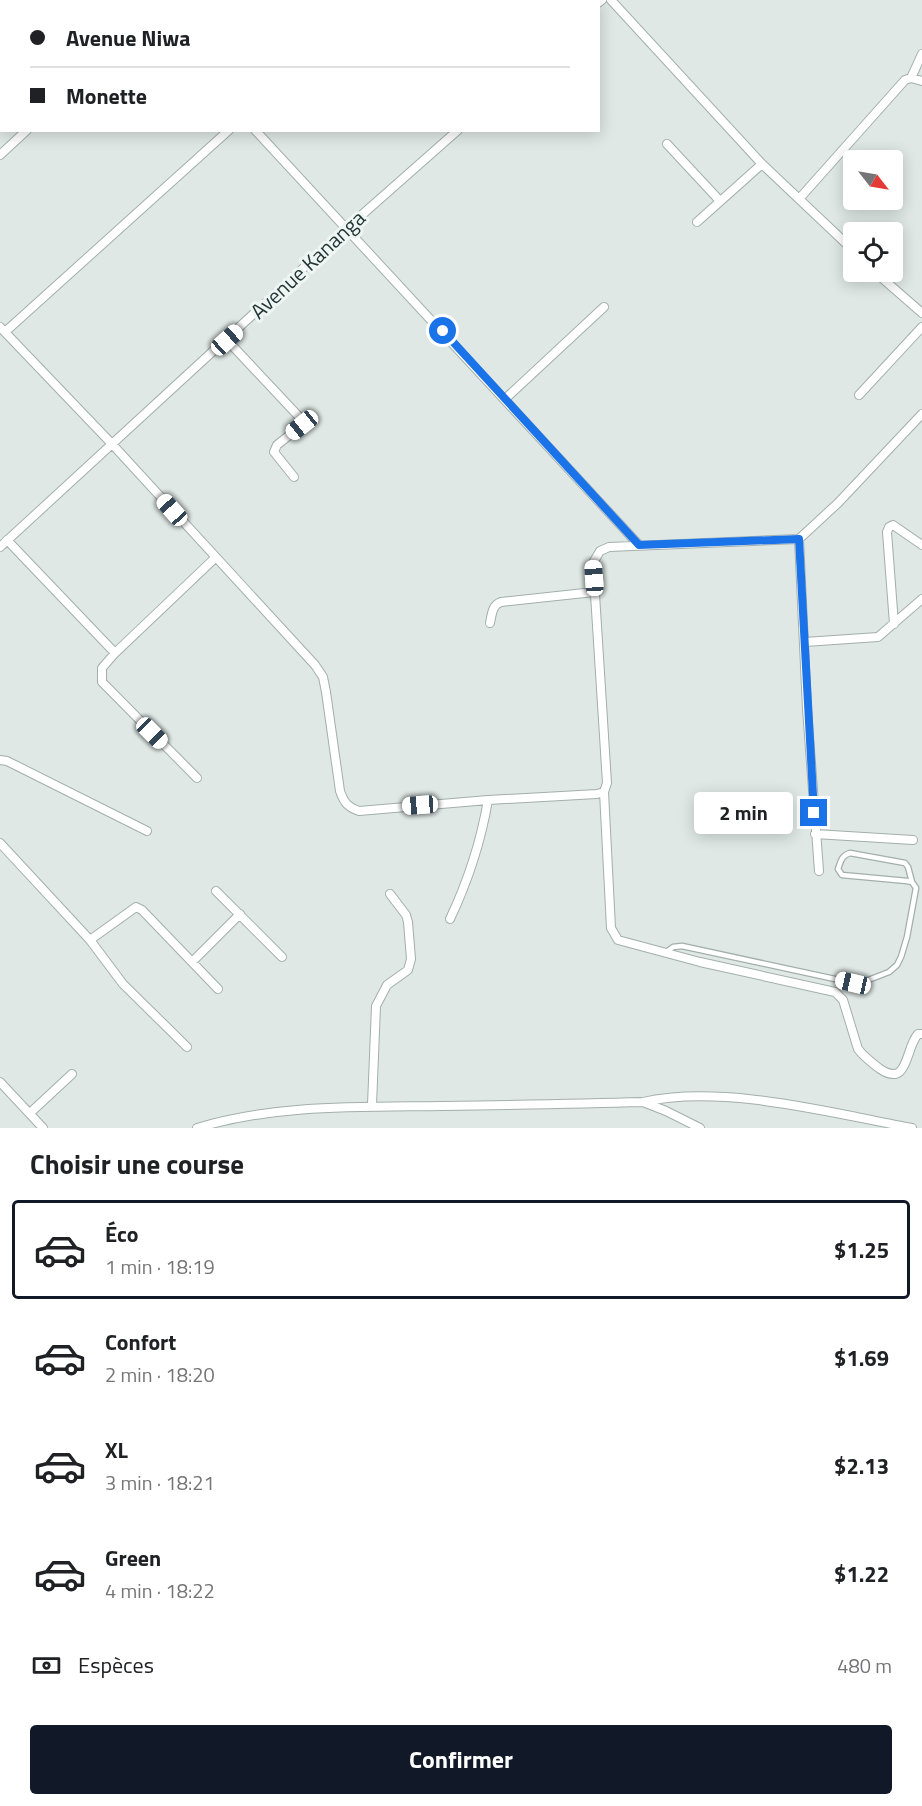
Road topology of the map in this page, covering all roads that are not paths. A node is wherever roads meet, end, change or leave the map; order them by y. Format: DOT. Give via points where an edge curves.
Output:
graph roads {
  1 [pos="611,0"];
  2 [pos="922,54"];
  3 [pos="911,78"];
  4 [pos="922,81"];
  5 [pos="25,132"];
  6 [pos="227,132"];
  7 [pos="257,132"];
  8 [pos="456,132"];
  9 [pos="667,144"];
  10 [pos="0,155"];
  11 [pos="762,164"];
  12 [pos="799,199"];
  13 [pos="720,201"];
  14 [pos="697,222"];
  15 [pos="347,228"];
  16 [pos="843,241"];
  17 [pos="887,282"];
  18 [pos="604,307"];
  19 [pos="922,313"];
  20 [pos="922,327"];
  21 [pos="3,330"];
  22 [pos="227,340"];
  23 [pos="859,395"];
  24 [pos="505,399"];
  25 [pos="922,414"];
  26 [pos="112,444"];
  27 [pos="294,477"];
  28 [pos="799,539"];
  29 [pos="7,540"];
  30 [pos="639,545"];
  31 [pos="922,545"];
  32 [pos="0,547"];
  33 [pos="216,558"];
  34 [pos="594,592"];
  35 [pos="922,599"];
  36 [pos="490,623"];
  37 [pos="894,624"];
  38 [pos="805,642"];
  39 [pos="115,653"];
  40 [pos="0,760"];
  41 [pos="197,778"];
  42 [pos="604,792"];
  43 [pos="488,800"];
  44 [pos="147,831"];
  45 [pos="815,834"];
  46 [pos="913,840"];
  47 [pos="0,843"];
  48 [pos="819,871"];
  49 [pos="912,882"];
  50 [pos="216,891"];
  51 [pos="390,894"];
  52 [pos="240,914"];
  53 [pos="450,919"];
  54 [pos="90,940"];
  55 [pos="665,953"];
  56 [pos="282,957"];
  57 [pos="192,962"];
  58 [pos="218,989"];
  59 [pos="922,1034"];
  60 [pos="187,1047"];
  61 [pos="72,1074"];
  62 [pos="0,1082"];
  63 [pos="642,1102"];
  64 [pos="372,1105"];
  65 [pos="30,1113"];
  66 [pos="43,1128"];
  67 [pos="197,1128"];
  68 [pos="700,1128"];
  69 [pos="912,1128"];
  1 -- 11 [label="street"];
  2 -- 3 [label="street"];
  3 -- 4 [label="street"];
  3 -- 12 [label="street"];
  5 -- 10 [label="street"];
  6 -- 21 [label="street"];
  7 -- 15 [label="street"];
  8 -- 15 [label="street, Avenue Kananga"];
  9 -- 13 [label="street"];
  11 -- 12 [label="street"];
  11 -- 13 [label="street"];
  12 -- 16 [label="street"];
  13 -- 14 [label="street"];
  15 -- 22 [label="street, Avenue Kananga"];
  15 -- 24 [label="street"];
  17 -- 19 [label="street"];
  18 -- 24 [label="street"];
  20 -- 23 [label="street"];
  21 -- 26 [label="street"];
  22 -- 26 [label="street, Avenue Kananga"];
  22 -- 27 [label="street" via="303,421 274,452"];
  24 -- 30 [label="street"];
  25 -- 28 [label="street"];
  26 -- 29 [label="street, Avenue Kananga"];
  26 -- 33 [label="street"];
  28 -- 30 [label="street"];
  28 -- 38 [label="street"];
  29 -- 32 [label="street, Avenue Kananga"];
  29 -- 39 [label="street"];
  30 -- 34 [label="street" via="600,551 593,563"];
  31 -- 37 [label="street" via="893,525 889,527"];
  33 -- 39 [label="street"];
  33 -- 43 [label="street" via="322,677 340,791 350,808 359,811"];
  34 -- 36 [label="street" via="501,602 495,604"];
  34 -- 42 [label="street" via="607,783"];
  35 -- 37 [label="street"];
  37 -- 38 [label="street" via="872,638"];
  38 -- 45 [label="street"];
  39 -- 41 [label="street" via="102,668 102,682"];
  40 -- 44 [label="street"];
  42 -- 43 [label="street"];
  42 -- 55 [label="street" via="613,935 618,940"];
  43 -- 53 [label="street" via="481,837"];
  45 -- 46 [label="street"];
  45 -- 48 [label="street"];
  47 -- 54 [label="street"];
  49 -- 49 [label="lane" via="908,867 900,861 850,853 844,855 838,869 842,875"];
  49 -- 55 [label="lane" via="916,888 901,957 889,972 858,984 682,946"];
  50 -- 52 [label="street"];
  51 -- 64 [label="street" via="408,922 411,959 408,970 387,985 376,1006"];
  52 -- 56 [label="street"];
  52 -- 57 [label="street"];
  54 -- 57 [label="street" via="136,907"];
  54 -- 60 [label="street" via="123,984"];
  55 -- 59 [label="street" via="835,992 843,1000 858,1049 888,1074 900,1071 914,1039"];
  57 -- 58 [label="street"];
  61 -- 65 [label="street"];
  62 -- 65 [label="street"];
  63 -- 64 [label="street"];
  63 -- 68 [label="street"];
  63 -- 69 [label="street" via="685,1096 789,1104"];
  64 -- 67 [label="street" via="252,1115"];
  65 -- 66 [label="street"];
}
